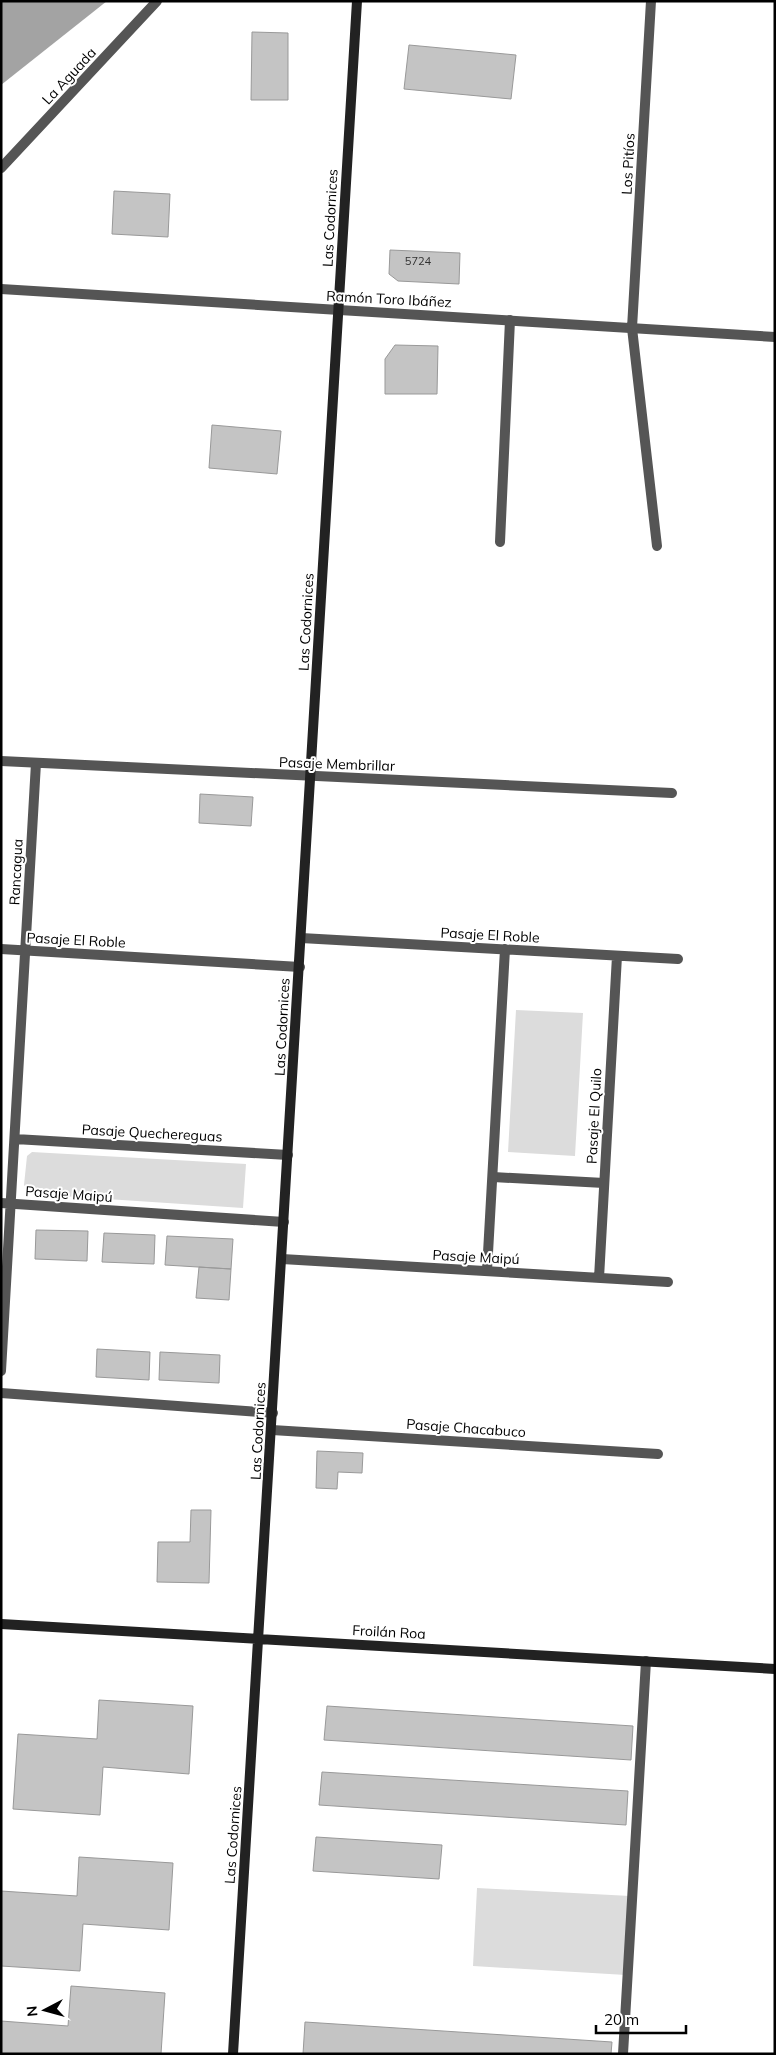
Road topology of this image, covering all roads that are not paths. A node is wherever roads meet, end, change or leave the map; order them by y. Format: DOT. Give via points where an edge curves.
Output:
graph roads {
  1 [pos="157,1"];
  2 [pos="357,1"];
  3 [pos="651,1"];
  4 [pos="1,168"];
  5 [pos="1,289"];
  6 [pos="338,310"];
  7 [pos="510,320"];
  8 [pos="632,328"];
  9 [pos="775,337"];
  10 [pos="500,542"];
  11 [pos="657,546"];
  12 [pos="1,761"];
  13 [pos="36,763"];
  14 [pos="311,777"];
  15 [pos="672,793"];
  16 [pos="301,938"];
  17 [pos="1,950"];
  18 [pos="505,950"];
  19 [pos="26,951"];
  20 [pos="618,956"];
  21 [pos="678,959"];
  22 [pos="300,967"];
  23 [pos="15,1139"];
  24 [pos="288,1155"];
  25 [pos="493,1177"];
  26 [pos="604,1183"];
  27 [pos="6,1203"];
  28 [pos="284,1222"];
  29 [pos="282,1259"];
  30 [pos="487,1271"];
  31 [pos="599,1278"];
  32 [pos="668,1282"];
  33 [pos="1,1371"];
  34 [pos="1,1394"];
  35 [pos="273,1413"];
  36 [pos="272,1430"];
  37 [pos="658,1454"];
  38 [pos="1,1624"];
  39 [pos="260,1639"];
  40 [pos="646,1661"];
  41 [pos="775,1669"];
  42 [pos="233,2054"];
  43 [pos="623,2054"];
  1 -- 4 [label="street, La Aguada"];
  2 -- 6 [label="street, Las Codornices"];
  3 -- 8 [label="street, Los Pitíos"];
  5 -- 6 [label="street, Ramón Toro Ibáñez"];
  6 -- 7 [label="street, Ramón Toro Ibáñez"];
  6 -- 14 [label="street, Las Codornices"];
  7 -- 8 [label="street, Ramón Toro Ibáñez"];
  7 -- 10 [label="street"];
  8 -- 9 [label="street, Ramón Toro Ibáñez"];
  8 -- 11 [label="street, Los Pitíos"];
  12 -- 13 [label="street, Pasaje Membrillar"];
  13 -- 14 [label="street, Pasaje Membrillar"];
  13 -- 19 [label="street, Rancagua"];
  14 -- 15 [label="street, Pasaje Membrillar"];
  14 -- 16 [label="street, Las Codornices"];
  16 -- 18 [label="street, Pasaje El Roble"];
  16 -- 22 [label="street, Las Codornices"];
  17 -- 19 [label="street, Pasaje El Roble"];
  18 -- 20 [label="street, Pasaje El Roble"];
  18 -- 25 [label="street"];
  19 -- 22 [label="street, Pasaje El Roble"];
  19 -- 23 [label="street, Rancagua"];
  20 -- 21 [label="street, Pasaje El Roble"];
  20 -- 26 [label="street, Pasaje El Quilo"];
  22 -- 24 [label="street, Las Codornices"];
  23 -- 24 [label="street, Pasaje Quechereguas"];
  23 -- 27 [label="street, Rancagua"];
  24 -- 28 [label="street, Las Codornices"];
  25 -- 26 [label="street"];
  25 -- 30 [label="street"];
  26 -- 31 [label="street, Pasaje El Quilo"];
  27 -- 28 [label="street, Pasaje Maipú"];
  27 -- 33 [label="street, Rancagua"];
  28 -- 29 [label="street, Las Codornices"];
  29 -- 30 [label="street, Pasaje Maipú"];
  29 -- 35 [label="street, Las Codornices"];
  30 -- 31 [label="street, Pasaje Maipú"];
  31 -- 32 [label="street, Pasaje Maipú"];
  34 -- 35 [label="street"];
  35 -- 36 [label="street, Las Codornices"];
  36 -- 37 [label="street, Pasaje Chacabuco"];
  36 -- 39 [label="street, Las Codornices"];
  38 -- 39 [label="street, Froilán Roa"];
  39 -- 40 [label="street, Froilán Roa"];
  39 -- 42 [label="street, Las Codornices"];
  40 -- 41 [label="street, Froilán Roa"];
  40 -- 43 [label="street"];
}
